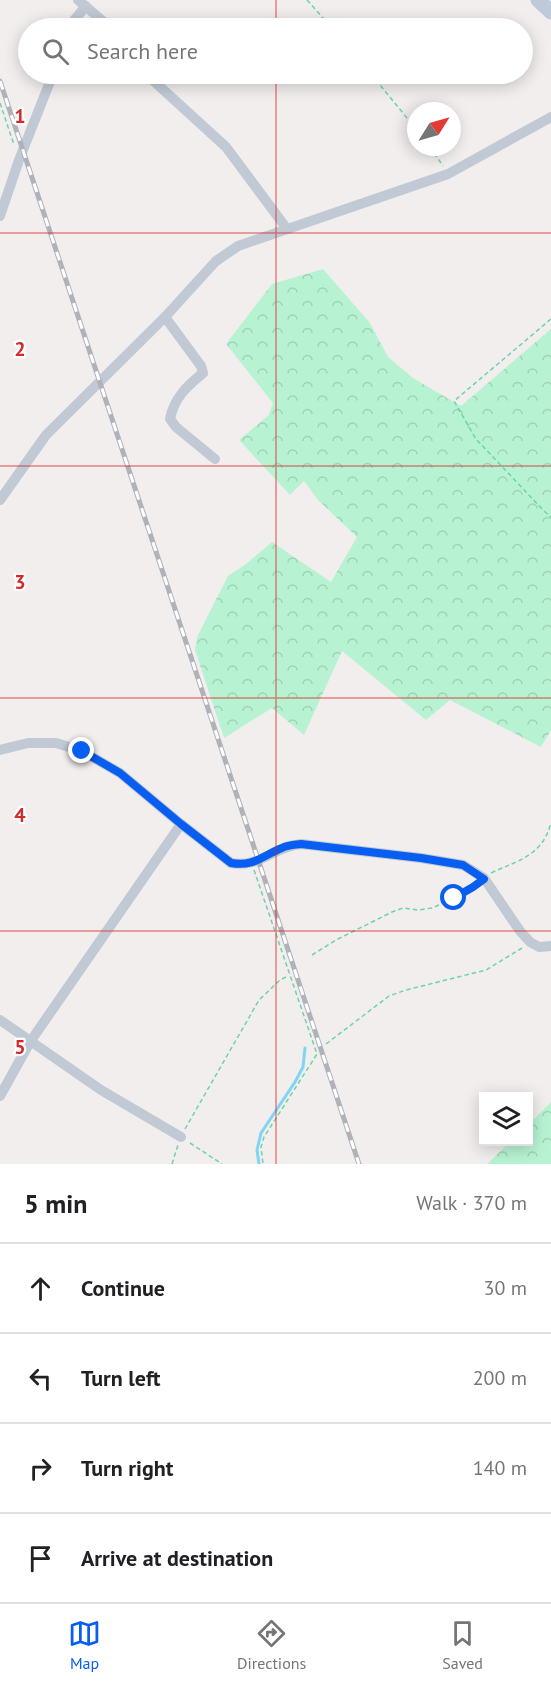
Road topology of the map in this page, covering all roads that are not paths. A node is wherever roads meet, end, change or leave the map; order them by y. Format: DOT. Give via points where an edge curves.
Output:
graph roads {
  1 [pos="538,0"];
  2 [pos="82,3"];
  3 [pos="551,12"];
  4 [pos="74,18"];
  5 [pos="99,18"];
  6 [pos="49,84"];
  7 [pos="157,84"];
  8 [pos="551,117"];
  9 [pos="0,216"];
  10 [pos="286,229"];
  11 [pos="165,317"];
  12 [pos="215,459"];
  13 [pos="0,500"];
  14 [pos="0,750"];
  15 [pos="181,824"];
  16 [pos="551,946"];
  17 [pos="0,1020"];
  18 [pos="30,1042"];
  19 [pos="0,1096"];
  20 [pos="181,1137"];
  1 -- 3 [label="street"];
  2 -- 4 [label="street"];
  2 -- 5 [label="street"];
  6 -- 9 [label="street"];
  7 -- 10 [label="street" via="226,147"];
  8 -- 10 [label="street" via="448,174"];
  10 -- 11 [label="street" via="238,246 216,261"];
  11 -- 12 [label="street" via="203,373 178,398 170,419"];
  11 -- 13 [label="street" via="46,435"];
  14 -- 15 [label="street" via="28,743 56,743 82,751 120,773"];
  15 -- 16 [label="street" via="231,863 241,865 301,844 463,865 484,879 530,942 539,947"];
  15 -- 18 [label="street"];
  17 -- 18 [label="street"];
  18 -- 19 [label="street"];
  18 -- 20 [label="street"];
}
